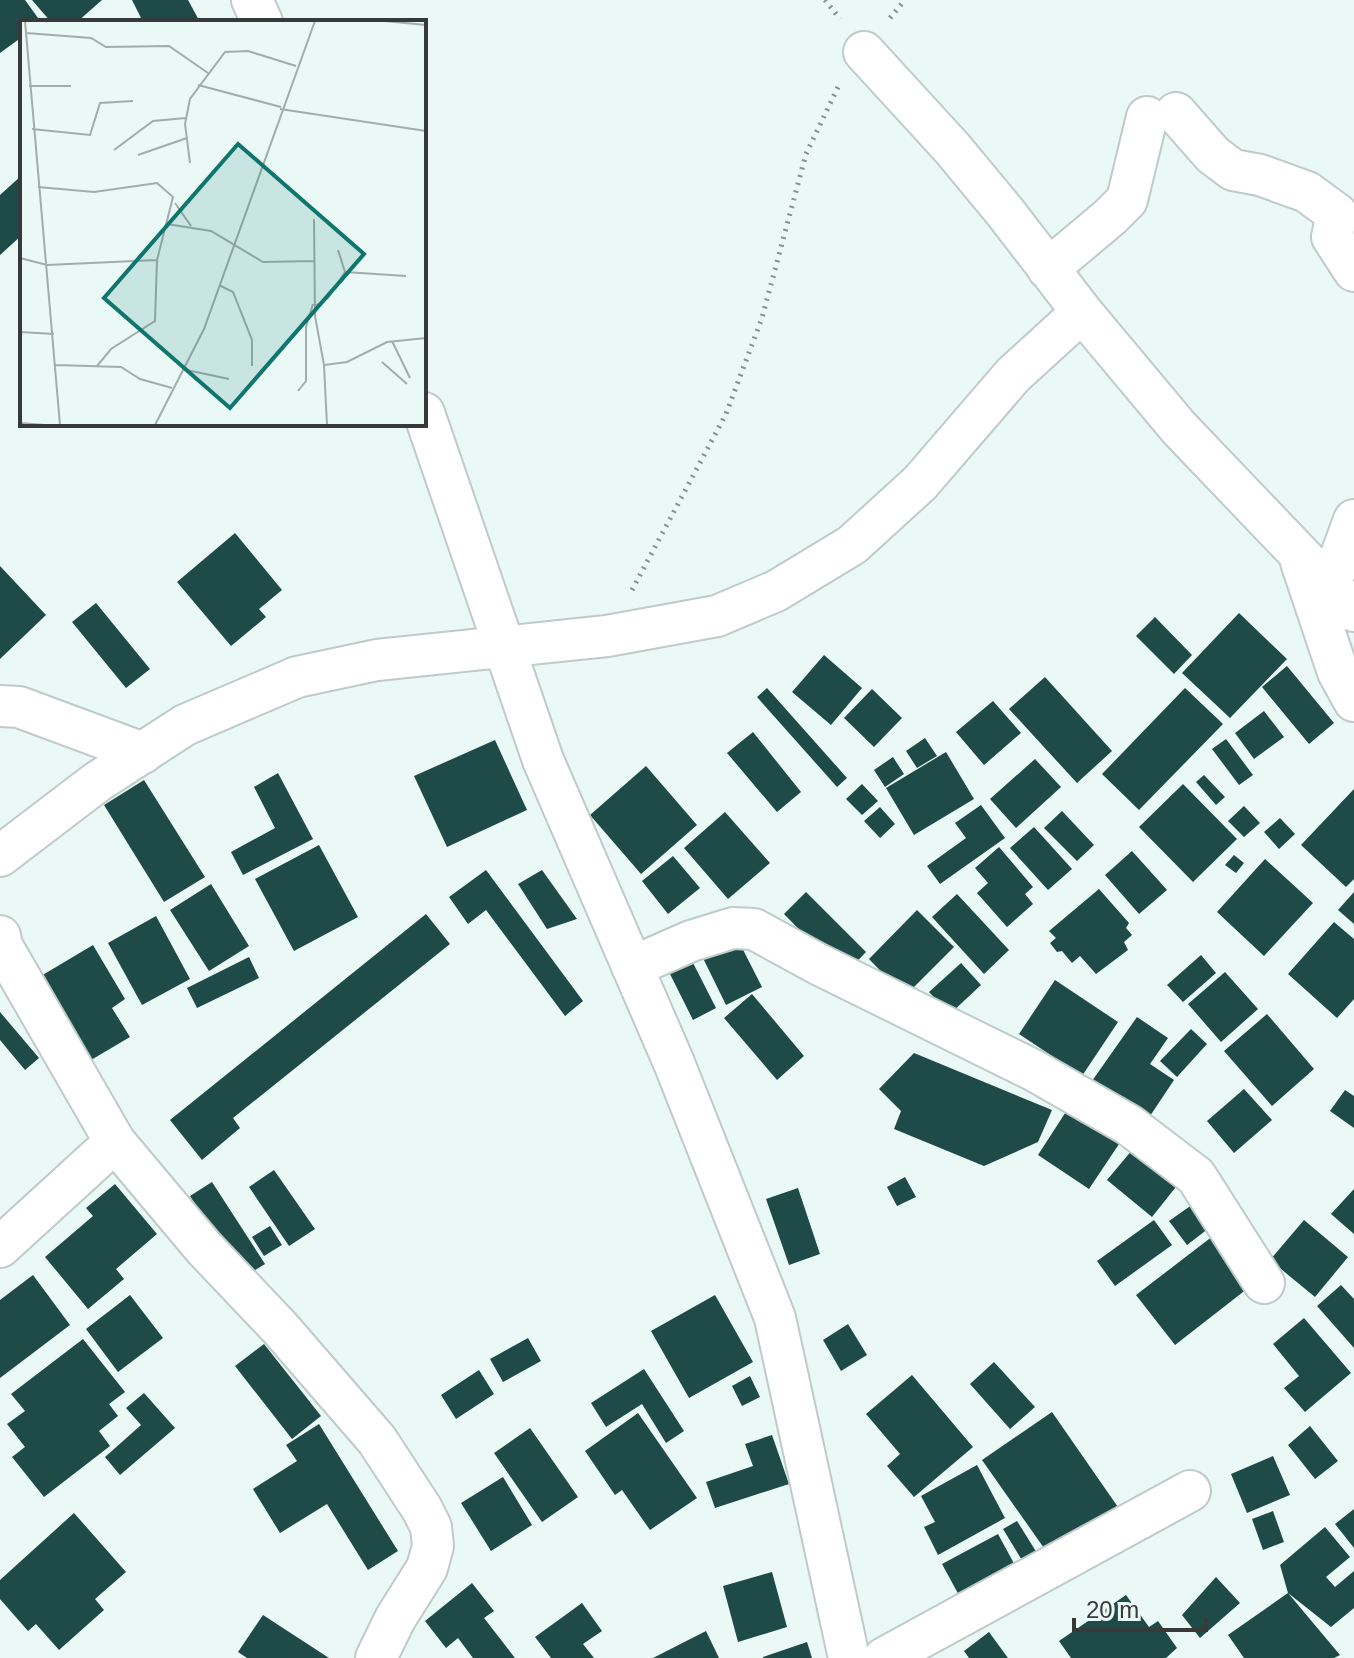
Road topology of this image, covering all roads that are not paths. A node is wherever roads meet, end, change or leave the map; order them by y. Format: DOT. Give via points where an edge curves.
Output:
graph roads {
  1 [pos="252,0"];
  2 [pos="261,20"];
  3 [pos="864,52"];
  4 [pos="1346,206"];
  5 [pos="1048,269"];
  6 [pos="1354,271"];
  7 [pos="1082,312"];
  8 [pos="426,419"];
  9 [pos="1354,520"];
  10 [pos="1297,551"];
  11 [pos="1342,598"];
  12 [pos="504,645"];
  13 [pos="1354,701"];
  14 [pos="0,706"];
  15 [pos="143,753"];
  16 [pos="0,856"];
  17 [pos="0,936"];
  18 [pos="632,967"];
  19 [pos="115,1142"];
  20 [pos="0,1247"];
  21 [pos="1264,1283"];
  22 [pos="1190,1491"];
  23 [pos="376,1658"];
  24 [pos="849,1658"];
  25 [pos="884,1658"];
  1 -- 2 [label="street"];
  3 -- 5 [label="street" via="952,148"];
  4 -- 5 [label="street" via="1233,170 1162,115 1127,200"];
  4 -- 6 [label="street" via="1332,237"];
  5 -- 7 [label="street"];
  7 -- 10 [label="street" via="1179,428"];
  7 -- 12 [label="street" via="1013,375 920,483 852,545 776,591 717,616 607,636"];
  8 -- 12 [label="street"];
  9 -- 11 [label="street"];
  10 -- 11 [label="street"];
  10 -- 13 [label="street" via="1338,672"];
  12 -- 15 [label="street" via="377,660 297,677 185,725"];
  12 -- 18 [label="street" via="563,809"];
  14 -- 15 [label="street" via="19,707"];
  15 -- 16 [label="street"];
  17 -- 19 [label="street"];
  18 -- 21 [label="street" via="691,941 733,928 754,929 1033,1070 1129,1125 1196,1176"];
  18 -- 24 [label="street" via="775,1318"];
  19 -- 20 [label="street"];
  19 -- 23 [label="street" via="377,1440 431,1527 427,1568"];
  22 -- 25 [label="street"];
}
